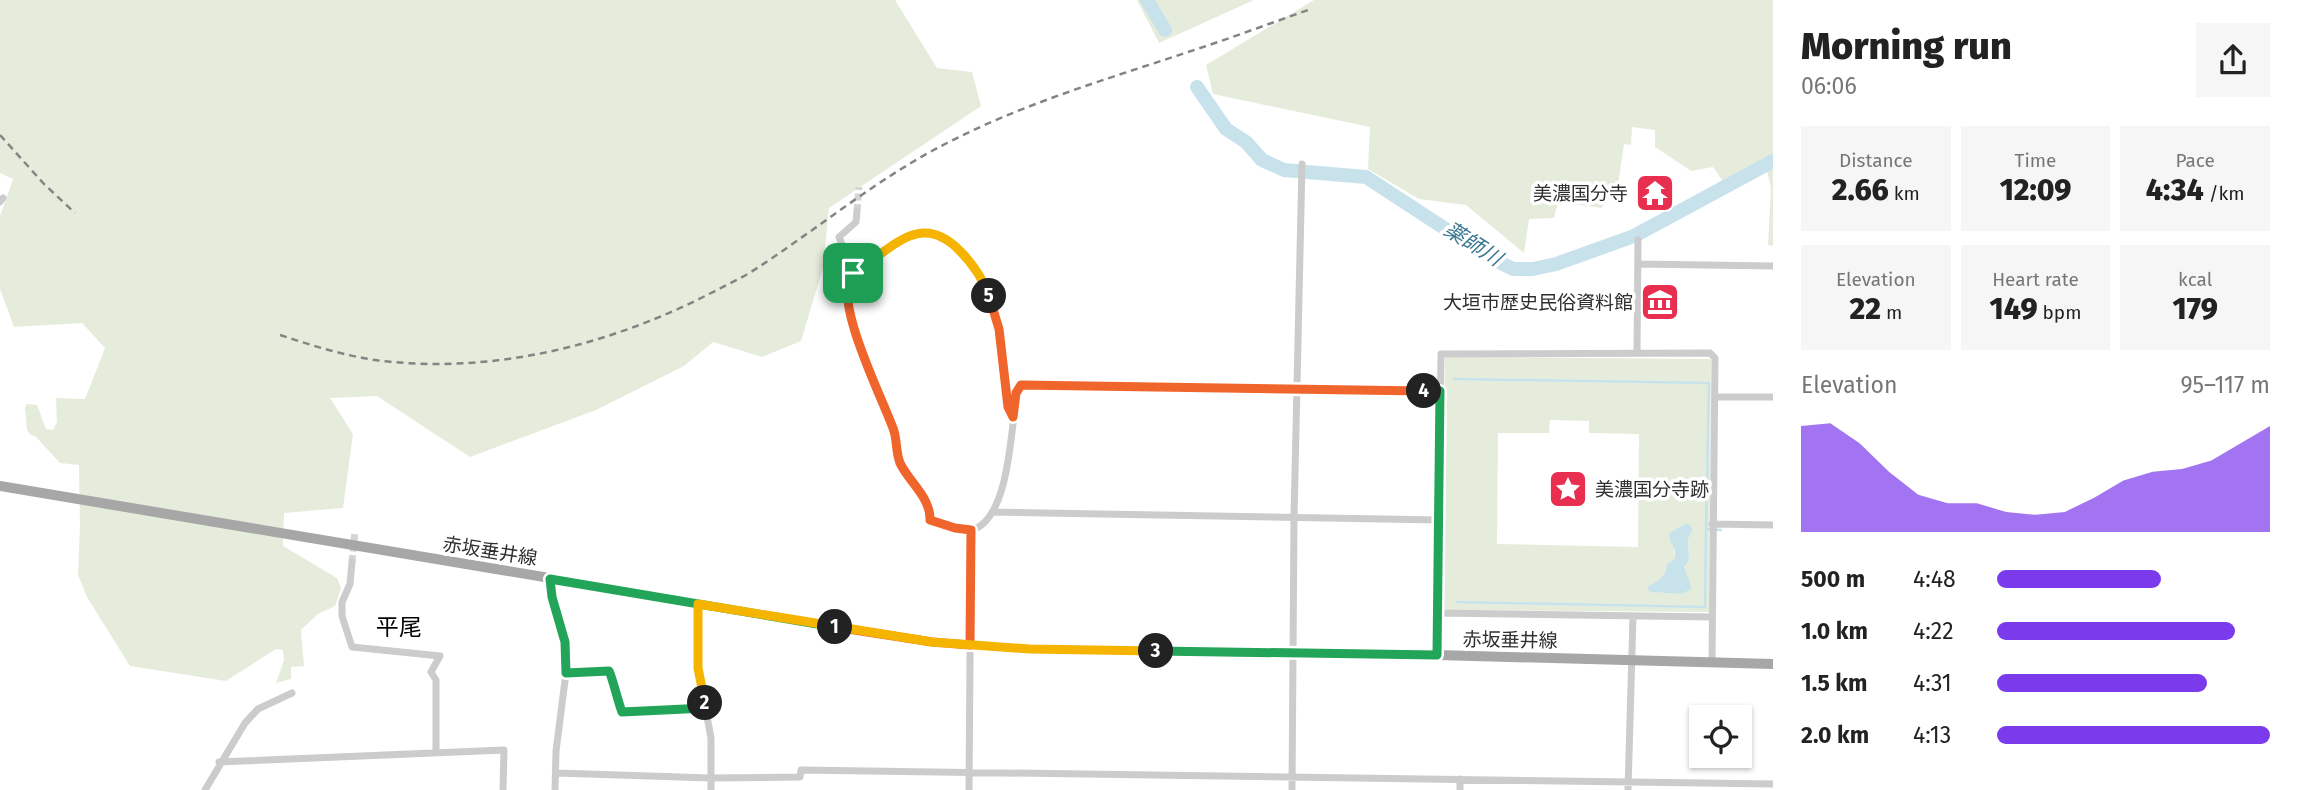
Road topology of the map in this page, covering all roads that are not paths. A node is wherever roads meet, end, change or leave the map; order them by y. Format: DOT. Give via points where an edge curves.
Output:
graph roads {
  1 [pos="1302,164"];
  2 [pos="857,211"];
  3 [pos="1638,240"];
  4 [pos="1638,264"];
  5 [pos="1773,266"];
  6 [pos="853,273"];
  7 [pos="1637,353"];
  8 [pos="1296,390"];
  9 [pos="1440,391"];
  10 [pos="1715,397"];
  11 [pos="1773,397"];
  12 [pos="1013,417"];
  13 [pos="0,486"];
  14 [pos="993,512"];
  15 [pos="1294,518"];
  16 [pos="1440,520"];
  17 [pos="1712,524"];
  18 [pos="1773,525"];
  19 [pos="971,530"];
  20 [pos="352,562"];
  21 [pos="550,579"];
  22 [pos="698,604"];
  23 [pos="1438,613"];
  24 [pos="1633,616"];
  25 [pos="1712,617"];
  26 [pos="970,645"];
  27 [pos="1293,654"];
  28 [pos="1437,655"];
  29 [pos="1632,660"];
  30 [pos="1712,663"];
  31 [pos="1773,664"];
  32 [pos="566,673"];
  33 [pos="292,693"];
  34 [pos="706,708"];
  35 [pos="436,752"];
  36 [pos="219,762"];
  37 [pos="556,772"];
  38 [pos="970,772"];
  39 [pos="1292,777"];
  40 [pos="711,778"];
  41 [pos="1460,779"];
  42 [pos="1773,784"];
  43 [pos="1629,786"];
  44 [pos="205,790"];
  45 [pos="503,790"];
  46 [pos="555,790"];
  47 [pos="711,790"];
  48 [pos="969,790"];
  49 [pos="1292,790"];
  50 [pos="1460,790"];
  1 -- 8 [label="street"];
  2 -- 6 [label="street" via="853,227 839,237"];
  3 -- 4 [label="street"];
  4 -- 5 [label="street"];
  4 -- 7 [label="street"];
  6 -- 12 [label="street" via="918,232 944,237 955,246 987,291 999,329"];
  6 -- 19 [label="street" via="846,285 847,307 893,429 899,460 926,501 930,520"];
  7 -- 9 [label="street" via="1441,354"];
  7 -- 10 [label="street" via="1710,353 1715,358"];
  8 -- 9 [label="street"];
  8 -- 12 [label="street" via="1021,385"];
  8 -- 15 [label="street"];
  9 -- 16 [label="street"];
  10 -- 11 [label="street"];
  10 -- 17 [label="street"];
  12 -- 14 [label="street" via="1006,475"];
  13 -- 21 [label="main road, 赤坂垂井線"];
  14 -- 15 [label="street"];
  14 -- 19 [label="street"];
  15 -- 16 [label="street"];
  15 -- 27 [label="street"];
  16 -- 23 [label="street"];
  17 -- 18 [label="street"];
  17 -- 25 [label="street"];
  19 -- 26 [label="street"];
  20 -- 35 [label="street" via="342,616 352,647 440,656 431,672 436,680"];
  21 -- 22 [label="main road, 赤坂垂井線"];
  21 -- 32 [label="street" via="565,642"];
  22 -- 26 [label="main road, 赤坂垂井線"];
  22 -- 34 [label="street" via="698,668"];
  23 -- 24 [label="street"];
  23 -- 28 [label="street"];
  24 -- 25 [label="street"];
  24 -- 29 [label="street"];
  25 -- 30 [label="street"];
  26 -- 27 [label="main road, 赤坂垂井線"];
  26 -- 38 [label="street"];
  27 -- 28 [label="main road, 赤坂垂井線"];
  27 -- 39 [label="street"];
  28 -- 29 [label="main road, 赤坂垂井線"];
  29 -- 30 [label="main road, 赤坂垂井線"];
  29 -- 43 [label="street"];
  30 -- 31 [label="main road, 赤坂垂井線"];
  32 -- 34 [label="street" via="609,671 622,712"];
  32 -- 37 [label="street"];
  33 -- 36 [label="street" via="258,709"];
  34 -- 40 [label="street"];
  35 -- 36 [label="street"];
  35 -- 45 [label="street" via="504,750"];
  36 -- 44 [label="street"];
  37 -- 40 [label="street"];
  37 -- 46 [label="street"];
  38 -- 39 [label="street"];
  38 -- 40 [label="street" via="801,770 800,777"];
  38 -- 48 [label="street"];
  39 -- 41 [label="street"];
  39 -- 49 [label="street"];
  40 -- 47 [label="street"];
  41 -- 43 [label="street"];
  41 -- 50 [label="street"];
  42 -- 43 [label="street"];
}
